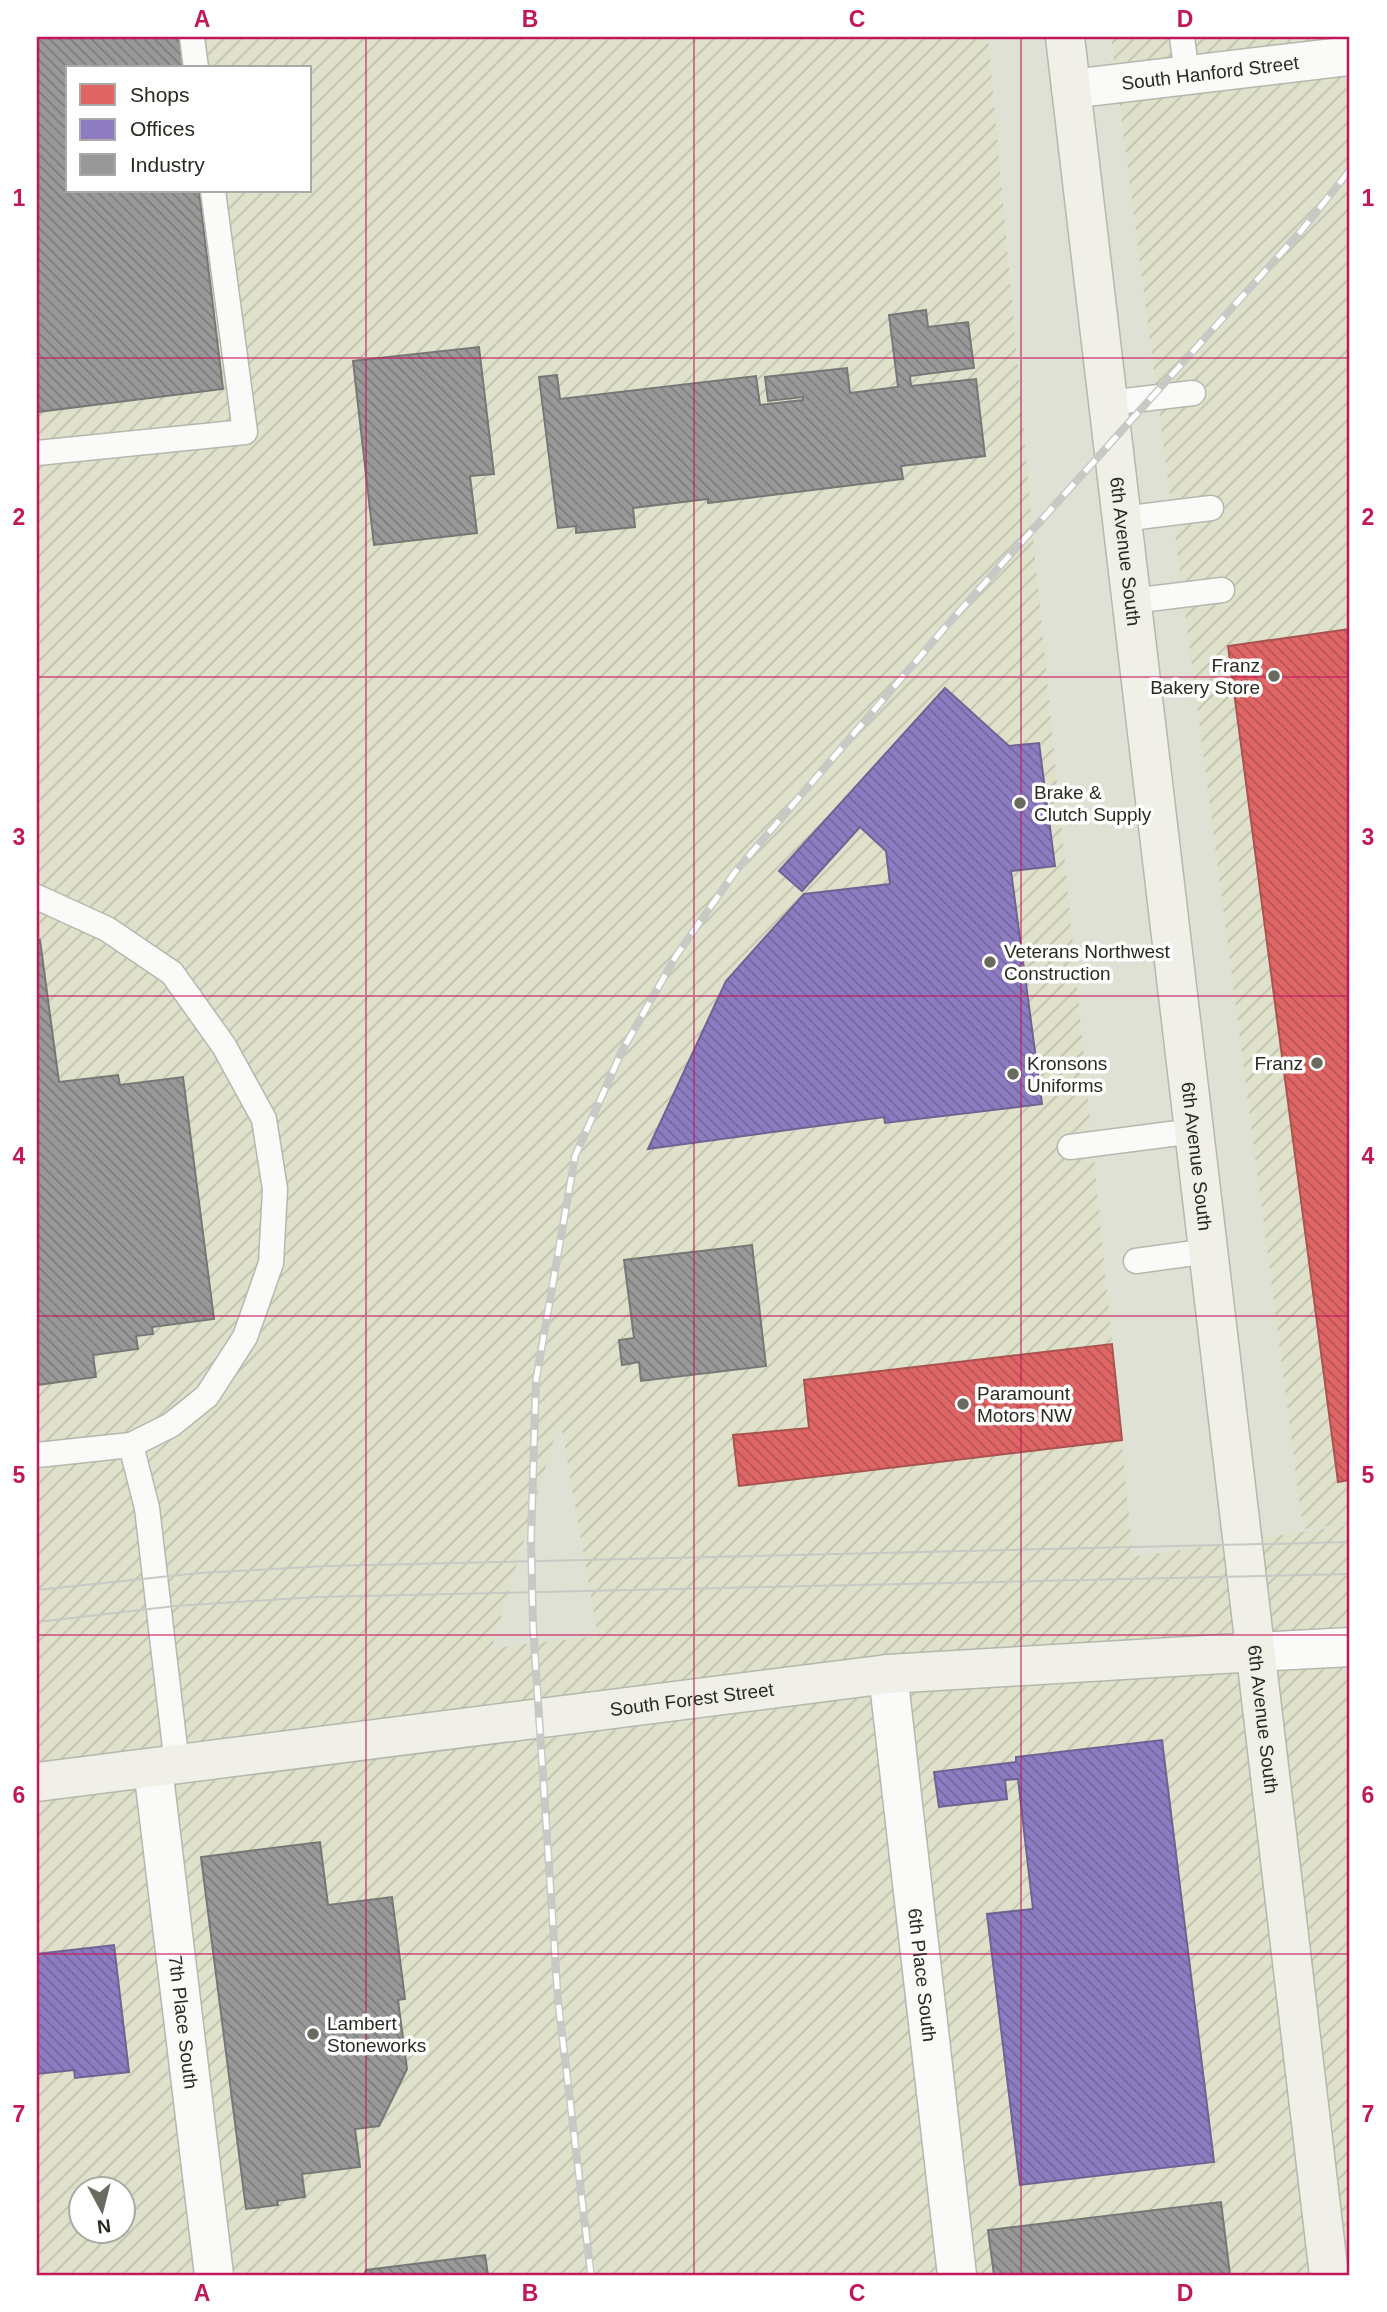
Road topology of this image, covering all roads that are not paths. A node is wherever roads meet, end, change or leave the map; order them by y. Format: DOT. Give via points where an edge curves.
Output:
graph roads {
  1 [pos="192,37"];
  2 [pos="1065,37"];
  3 [pos="1182,37"];
  4 [pos="1350,56"];
  5 [pos="197,66"];
  6 [pos="1187,75"];
  7 [pos="1071,89"];
  8 [pos="213,192"];
  9 [pos="1194,393"];
  10 [pos="1108,403"];
  11 [pos="37,453"];
  12 [pos="1212,508"];
  13 [pos="1122,519"];
  14 [pos="1222,590"];
  15 [pos="1132,601"];
  16 [pos="37,897"];
  17 [pos="1194,1131"];
  18 [pos="1070,1147"];
  19 [pos="1209,1251"];
  20 [pos="1136,1261"];
  21 [pos="131,1445"];
  22 [pos="37,1455"];
  23 [pos="1350,1647"];
  24 [pos="1256,1652"];
  25 [pos="888,1674"];
  26 [pos="165,1766"];
  27 [pos="37,1782"];
  28 [pos="214,2275"];
  29 [pos="957,2275"];
  30 [pos="1329,2275"];
  1 -- 5 [label="lane"];
  2 -- 7 [label="main road, 6th Avenue South"];
  3 -- 6 [label="lane"];
  4 -- 6 [label="street, South Hanford Street"];
  6 -- 7 [label="street, South Hanford Street"];
  7 -- 10 [label="main road, 6th Avenue South"];
  8 -- 11 [label="lane" via="245,432"];
  9 -- 10 [label="lane"];
  10 -- 13 [label="main road, 6th Avenue South"];
  12 -- 13 [label="lane"];
  13 -- 15 [label="main road, 6th Avenue South"];
  14 -- 15 [label="lane"];
  15 -- 17 [label="main road, 6th Avenue South"];
  16 -- 21 [label="lane" via="107,929 172,973 224,1046 264,1119 275,1189 271,1263 245,1337 207,1396 172,1425"];
  17 -- 18 [label="lane"];
  17 -- 19 [label="main road, 6th Avenue South"];
  19 -- 20 [label="lane"];
  19 -- 24 [label="main road, 6th Avenue South"];
  21 -- 22 [label="lane"];
  21 -- 26 [label="lane" via="146,1508"];
  23 -- 24 [label="street, South Forest Street"];
  24 -- 25 [label="main road, South Forest Street"];
  24 -- 30 [label="main road, 6th Avenue South"];
  25 -- 26 [label="main road, South Forest Street"];
  25 -- 29 [label="street, 6th Place South"];
  26 -- 27 [label="main road, South Forest Street"];
  26 -- 28 [label="street, 7th Place South"];
}
